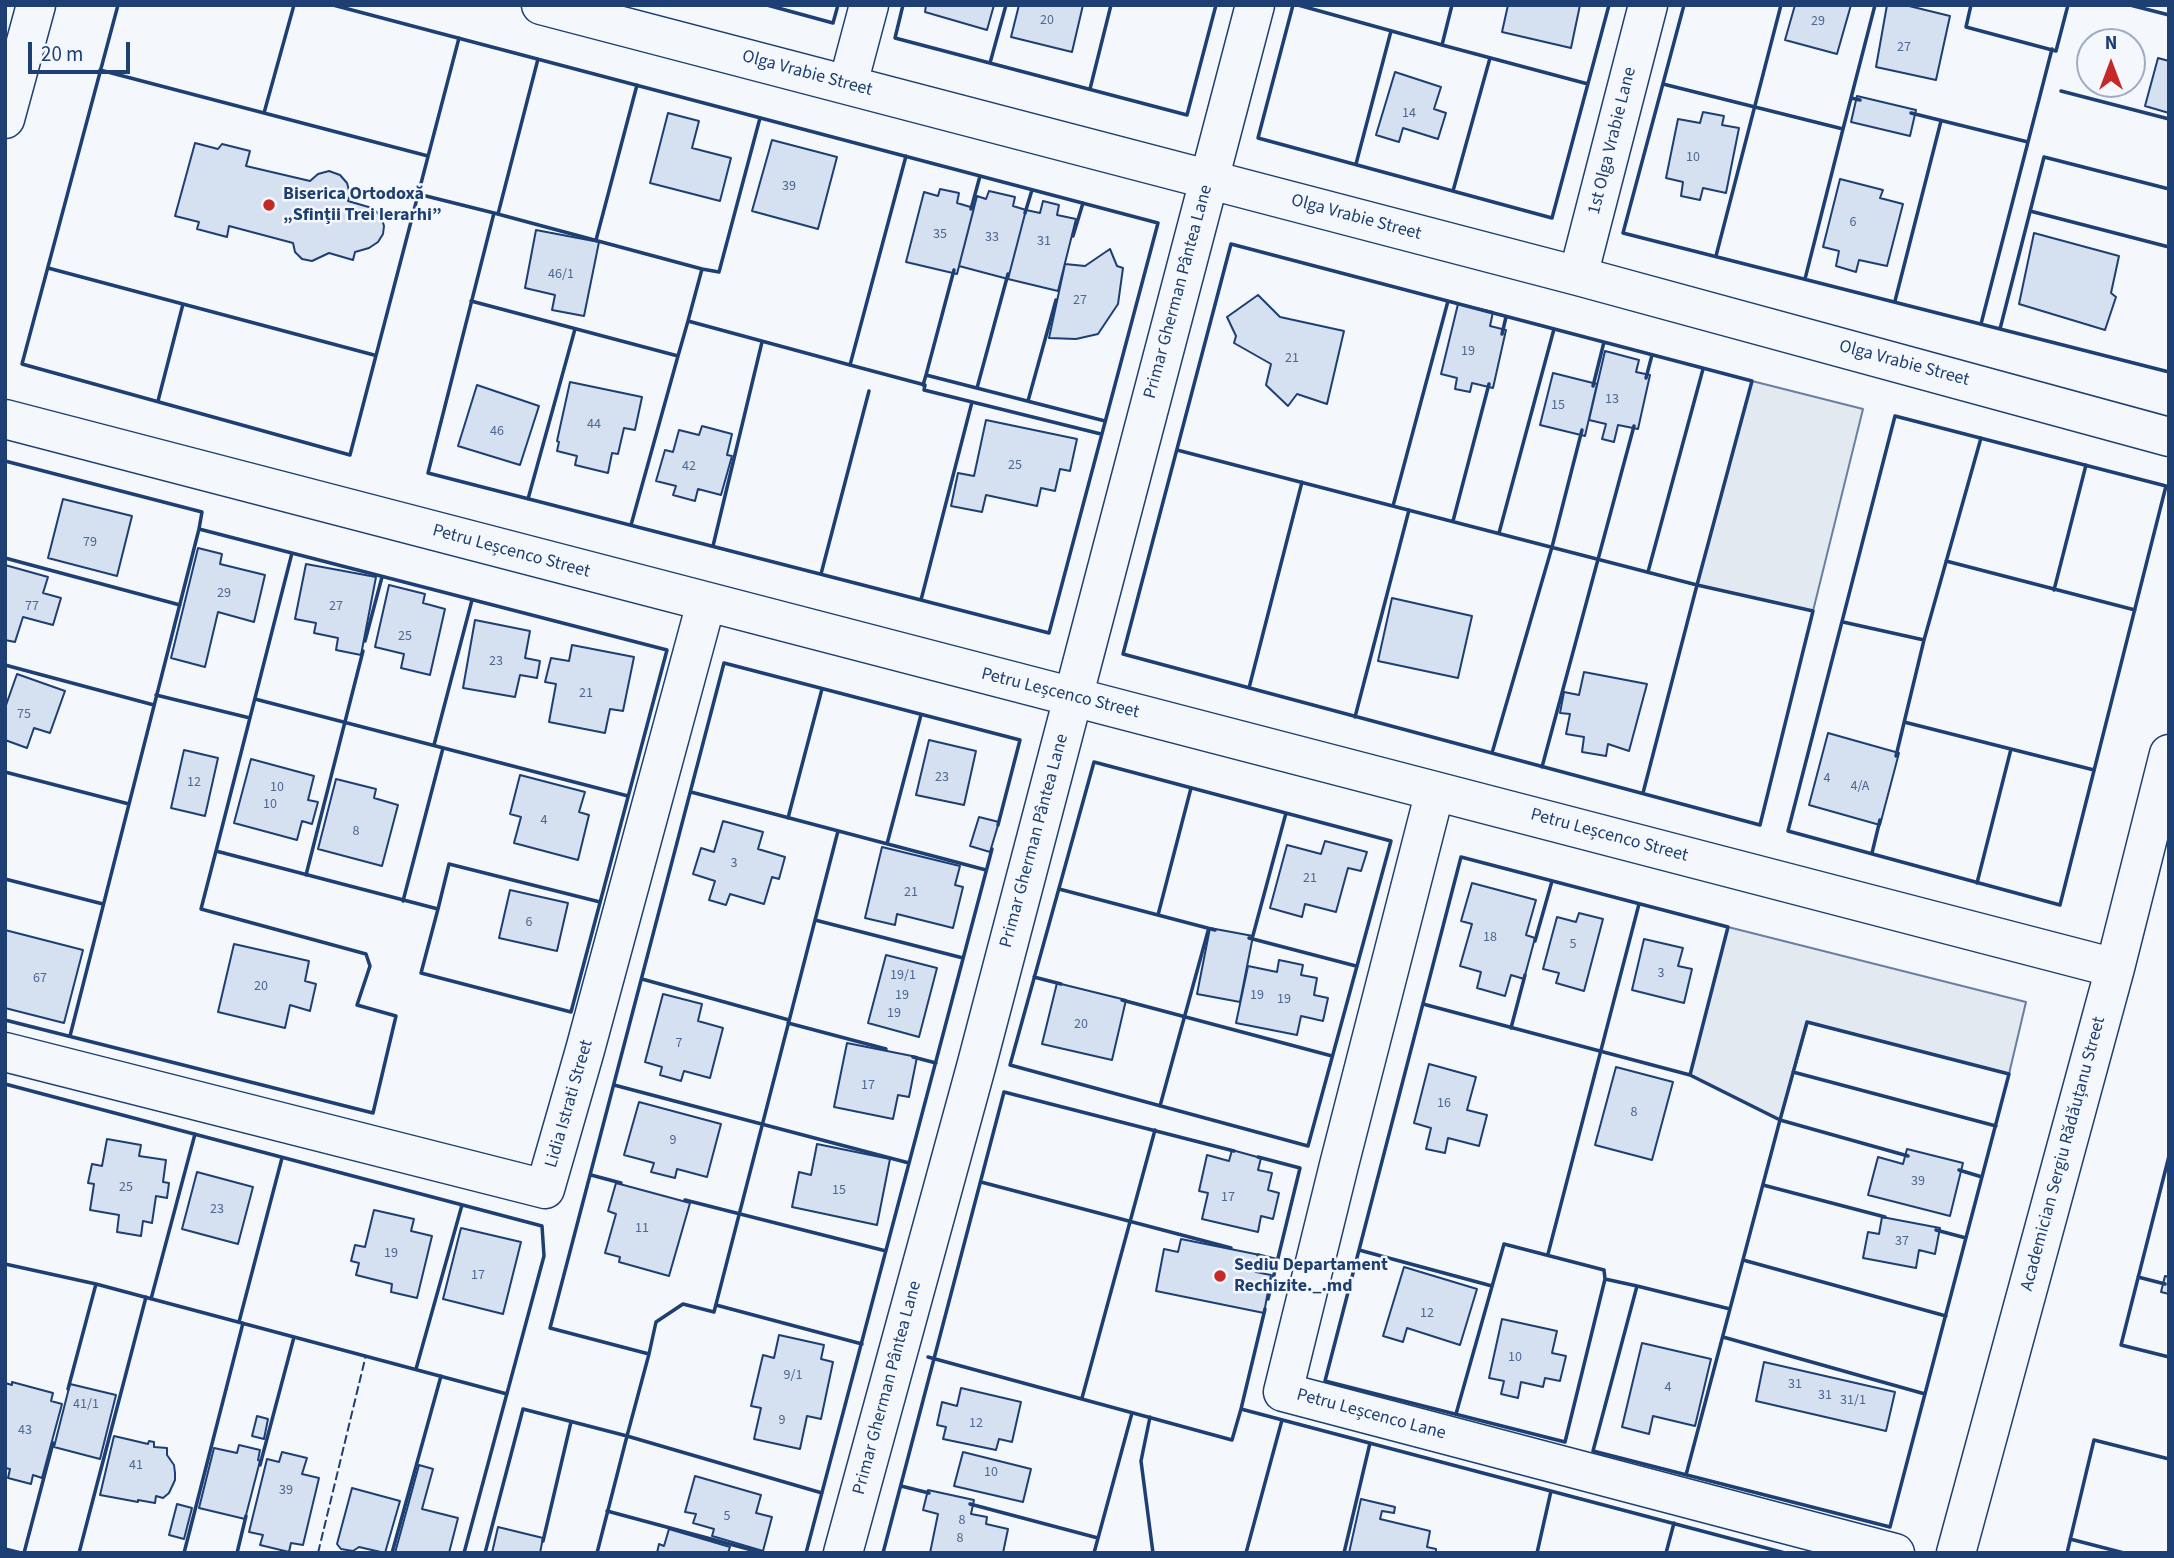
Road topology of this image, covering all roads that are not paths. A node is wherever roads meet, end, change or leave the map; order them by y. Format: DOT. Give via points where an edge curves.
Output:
graph roads {
  1 [pos="36,5"];
  2 [pos="541,5"];
  3 [pos="869,5"];
  4 [pos="1255,5"];
  5 [pos="1648,5"];
  6 [pos="848,84"];
  7 [pos="5,119"];
  8 [pos="1209,180"];
  9 [pos="1578,276"];
  10 [pos="5,419"];
  11 [pos="2169,436"];
  12 [pos="706,603"];
  13 [pos="1073,697"];
  14 [pos="2169,754"];
  15 [pos="1435,791"];
  16 [pos="2115,968"];
  17 [pos="5,1052"];
  18 [pos="843,1553"];
  19 [pos="1895,1553"];
  20 [pos="1956,1553"];
  1 -- 7 [label="street"];
  2 -- 6 [label="street, Olga Vrabie Street"];
  3 -- 6 [label="street"];
  4 -- 8 [label="street, Primar Gherman Pântea Lane"];
  5 -- 9 [label="street, 1st Olga Vrabie Lane"];
  6 -- 8 [label="street, Olga Vrabie Street"];
  8 -- 9 [label="street, Olga Vrabie Street"];
  8 -- 13 [label="street, Primar Gherman Pântea Lane"];
  9 -- 11 [label="street, Olga Vrabie Street"];
  10 -- 12 [label="street, Petru Leșcenco Street"];
  12 -- 13 [label="street, Petru Leșcenco Street"];
  12 -- 17 [label="street, Lidia Istrati Street" via="545,1189"];
  13 -- 15 [label="street, Petru Leșcenco Street"];
  13 -- 18 [label="street, Primar Gherman Pântea Lane"];
  14 -- 16 [label="street, Academician Sergiu Rădăuțanu Street"];
  15 -- 16 [label="street, Petru Leșcenco Street"];
  15 -- 19 [label="street, Petru Leșcenco Lane" via="1283,1392"];
  16 -- 20 [label="street, Academician Sergiu Rădăuțanu Street"];
}
